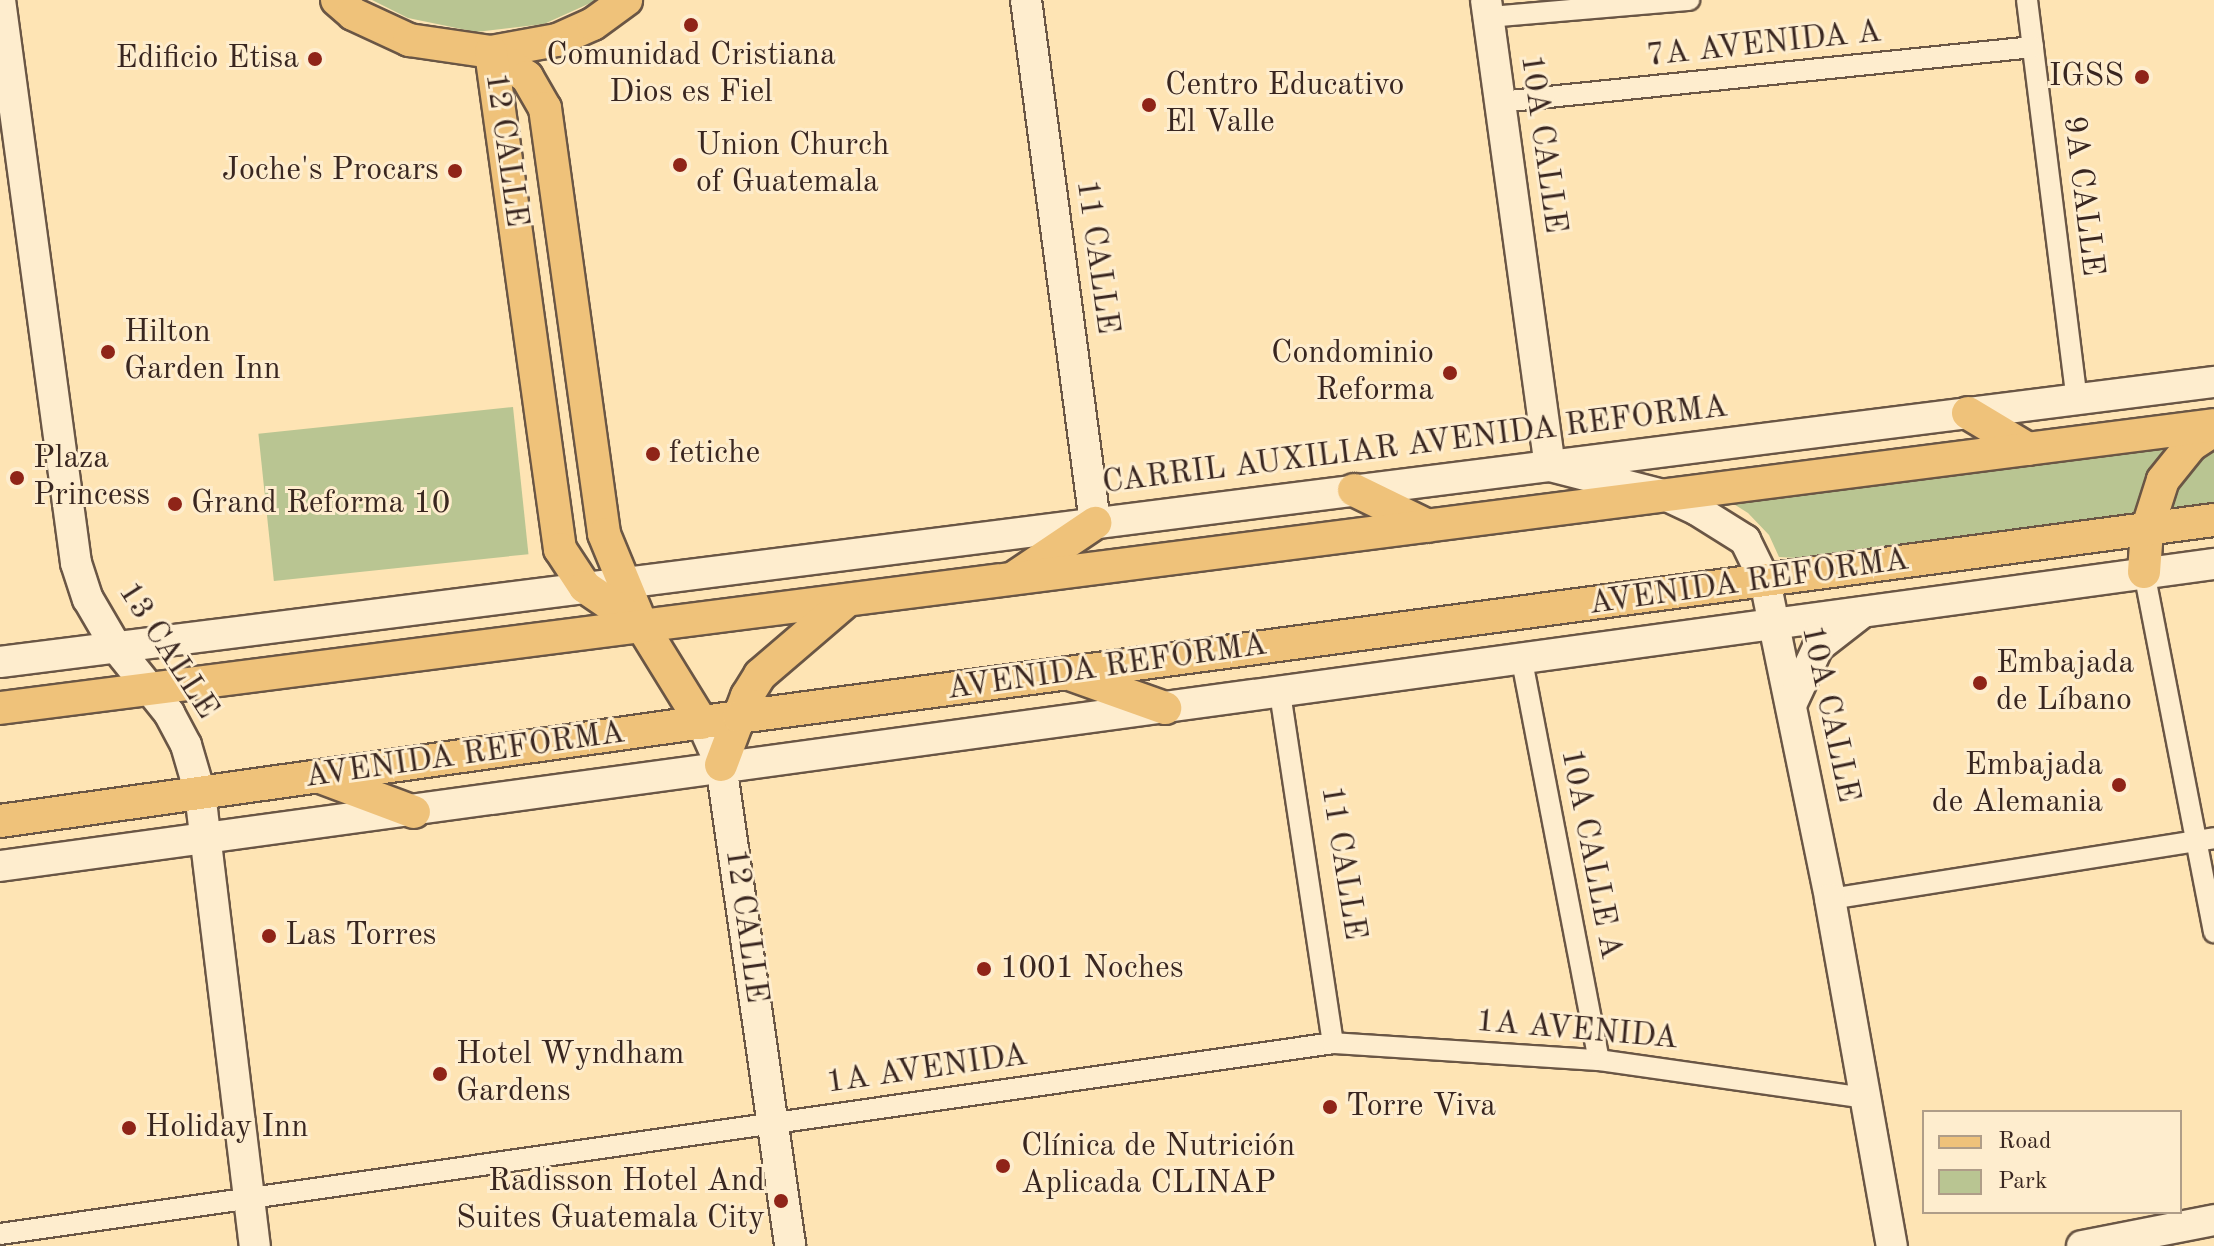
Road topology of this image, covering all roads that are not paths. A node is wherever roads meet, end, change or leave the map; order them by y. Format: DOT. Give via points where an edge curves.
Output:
graph roads {
  1 [pos="0,0"];
  2 [pos="337,0"];
  3 [pos="626,0"];
  4 [pos="1026,0"];
  5 [pos="1689,0"];
  6 [pos="2027,0"];
  7 [pos="1487,8"];
  8 [pos="2033,47"];
  9 [pos="491,52"];
  10 [pos="6,87"];
  11 [pos="1500,102"];
  12 [pos="2214,382"];
  13 [pos="2077,399"];
  14 [pos="1968,413"];
  15 [pos="2214,427"];
  16 [pos="2028,449"];
  17 [pos="1550,466"];
  18 [pos="1354,490"];
  19 [pos="1667,496"];
  20 [pos="2214,520"];
  21 [pos="1095,523"];
  22 [pos="1428,526"];
  23 [pos="2147,530"];
  24 [pos="2214,564"];
  25 [pos="2144,572"];
  26 [pos="1008,581"];
  27 [pos="1765,581"];
  28 [pos="624,582"];
  29 [pos="585,587"];
  30 [pos="847,601"];
  31 [pos="1870,608"];
  32 [pos="1773,622"];
  33 [pos="642,626"];
  34 [pos="554,638"];
  35 [pos="116,647"];
  36 [pos="1522,661"];
  37 [pos="0,662"];
  38 [pos="1065,673"];
  39 [pos="152,689"];
  40 [pos="1280,693"];
  41 [pos="1791,705"];
  42 [pos="0,708"];
  43 [pos="1165,708"];
  44 [pos="739,717"];
  45 [pos="702,723"];
  46 [pos="721,765"];
  47 [pos="320,777"];
  48 [pos="200,793"];
  49 [pos="414,812"];
  50 [pos="0,821"];
  51 [pos="2205,839"];
  52 [pos="207,842"];
  53 [pos="0,866"];
  54 [pos="1830,899"];
  55 [pos="2214,932"];
  56 [pos="1333,1043"];
  57 [pos="1599,1060"];
  58 [pos="1865,1098"];
  59 [pos="773,1122"];
  60 [pos="249,1198"];
  61 [pos="2214,1220"];
  62 [pos="0,1234"];
  63 [pos="255,1246"];
  64 [pos="790,1246"];
  65 [pos="1892,1246"];
  66 [pos="2082,1246"];
  1 -- 10 [label="street, 13 CALLE"];
  2 -- 9 [label="main road" via="353,14 409,40"];
  3 -- 9 [label="main road" via="593,24 557,40"];
  4 -- 21 [label="street, 11 CALLE"];
  5 -- 7 [label="street, 7A AVENIDA A"];
  6 -- 8 [label="street, 9A CALLE"];
  7 -- 11 [label="street, 10A CALLE"];
  8 -- 11 [label="street, 7A AVENIDA A"];
  8 -- 13 [label="street, 9A CALLE"];
  9 -- 28 [label="main road, 12 CALLE" via="527,77 545,108 597,499 604,534"];
  9 -- 29 [label="main road, 12 CALLE" via="560,549"];
  10 -- 35 [label="street, 13 CALLE" via="76,563 88,599"];
  11 -- 17 [label="street, 10A CALLE"];
  12 -- 13 [label="street, CARRIL AUXILIAR AVENIDA REFORMA"];
  13 -- 14 [label="street, CARRIL AUXILIAR AVENIDA REFORMA"];
  14 -- 16 [label="main road"];
  14 -- 17 [label="street, CARRIL AUXILIAR AVENIDA REFORMA"];
  15 -- 16 [label="main road"];
  15 -- 23 [label="main road" via="2175,461 2154,500"];
  16 -- 19 [label="main road"];
  17 -- 18 [label="street, CARRIL AUXILIAR AVENIDA REFORMA"];
  17 -- 19 [label="street, 10A CALLE"];
  18 -- 21 [label="street, CARRIL AUXILIAR AVENIDA REFORMA"];
  18 -- 22 [label="main road"];
  19 -- 22 [label="main road"];
  19 -- 27 [label="street, 10A CALLE" via="1745,540"];
  20 -- 23 [label="main road, AVENIDA REFORMA"];
  21 -- 26 [label="main road"];
  21 -- 28 [label="street, CARRIL AUXILIAR AVENIDA REFORMA"];
  22 -- 26 [label="main road"];
  23 -- 25 [label="main road"];
  23 -- 27 [label="main road, AVENIDA REFORMA"];
  24 -- 25 [label="street"];
  25 -- 31 [label="street"];
  25 -- 51 [label="street"];
  26 -- 30 [label="main road"];
  27 -- 32 [label="street, 10A CALLE"];
  27 -- 38 [label="main road, AVENIDA REFORMA"];
  28 -- 29 [label="street"];
  28 -- 33 [label="main road, 12 CALLE"];
  29 -- 33 [label="main road, 12 CALLE"];
  29 -- 34 [label="main road" via="583,611"];
  29 -- 35 [label="street"];
  30 -- 33 [label="main road"];
  30 -- 44 [label="main road" via="769,666"];
  31 -- 32 [label="street"];
  31 -- 41 [label="street" via="1818,647"];
  32 -- 36 [label="street"];
  32 -- 41 [label="street, 10A CALLE"];
  33 -- 34 [label="main road"];
  33 -- 45 [label="main road, 12 CALLE"];
  34 -- 39 [label="main road"];
  35 -- 37 [label="street"];
  35 -- 39 [label="street, 13 CALLE"];
  36 -- 40 [label="street"];
  36 -- 57 [label="street, 10A CALLE A"];
  38 -- 43 [label="main road"];
  38 -- 44 [label="main road, AVENIDA REFORMA"];
  39 -- 42 [label="main road"];
  39 -- 48 [label="street, 13 CALLE" via="186,745"];
  40 -- 43 [label="street"];
  40 -- 56 [label="street, 11 CALLE"];
  41 -- 54 [label="street, 10A CALLE"];
  43 -- 46 [label="street"];
  44 -- 45 [label="main road, AVENIDA REFORMA"];
  44 -- 46 [label="main road"];
  45 -- 46 [label="street, 12 CALLE"];
  45 -- 47 [label="main road, AVENIDA REFORMA"];
  46 -- 49 [label="street"];
  46 -- 59 [label="street, 12 CALLE"];
  47 -- 48 [label="main road, AVENIDA REFORMA"];
  47 -- 49 [label="main road"];
  48 -- 50 [label="main road, AVENIDA REFORMA"];
  48 -- 52 [label="street, 13 CALLE"];
  49 -- 52 [label="street"];
  51 -- 54 [label="street"];
  51 -- 55 [label="street"];
  52 -- 53 [label="street"];
  52 -- 60 [label="street, 13 CALLE"];
  54 -- 58 [label="street, 10A CALLE"];
  56 -- 57 [label="street, 1A AVENIDA"];
  56 -- 59 [label="street, 1A AVENIDA"];
  57 -- 58 [label="street, 1A AVENIDA"];
  58 -- 65 [label="street, 10A CALLE"];
  59 -- 60 [label="street, 1A AVENIDA"];
  59 -- 64 [label="street, 12 CALLE"];
  60 -- 62 [label="street, 1A AVENIDA"];
  60 -- 63 [label="street, 13 CALLE"];
  61 -- 66 [label="street"];
}
